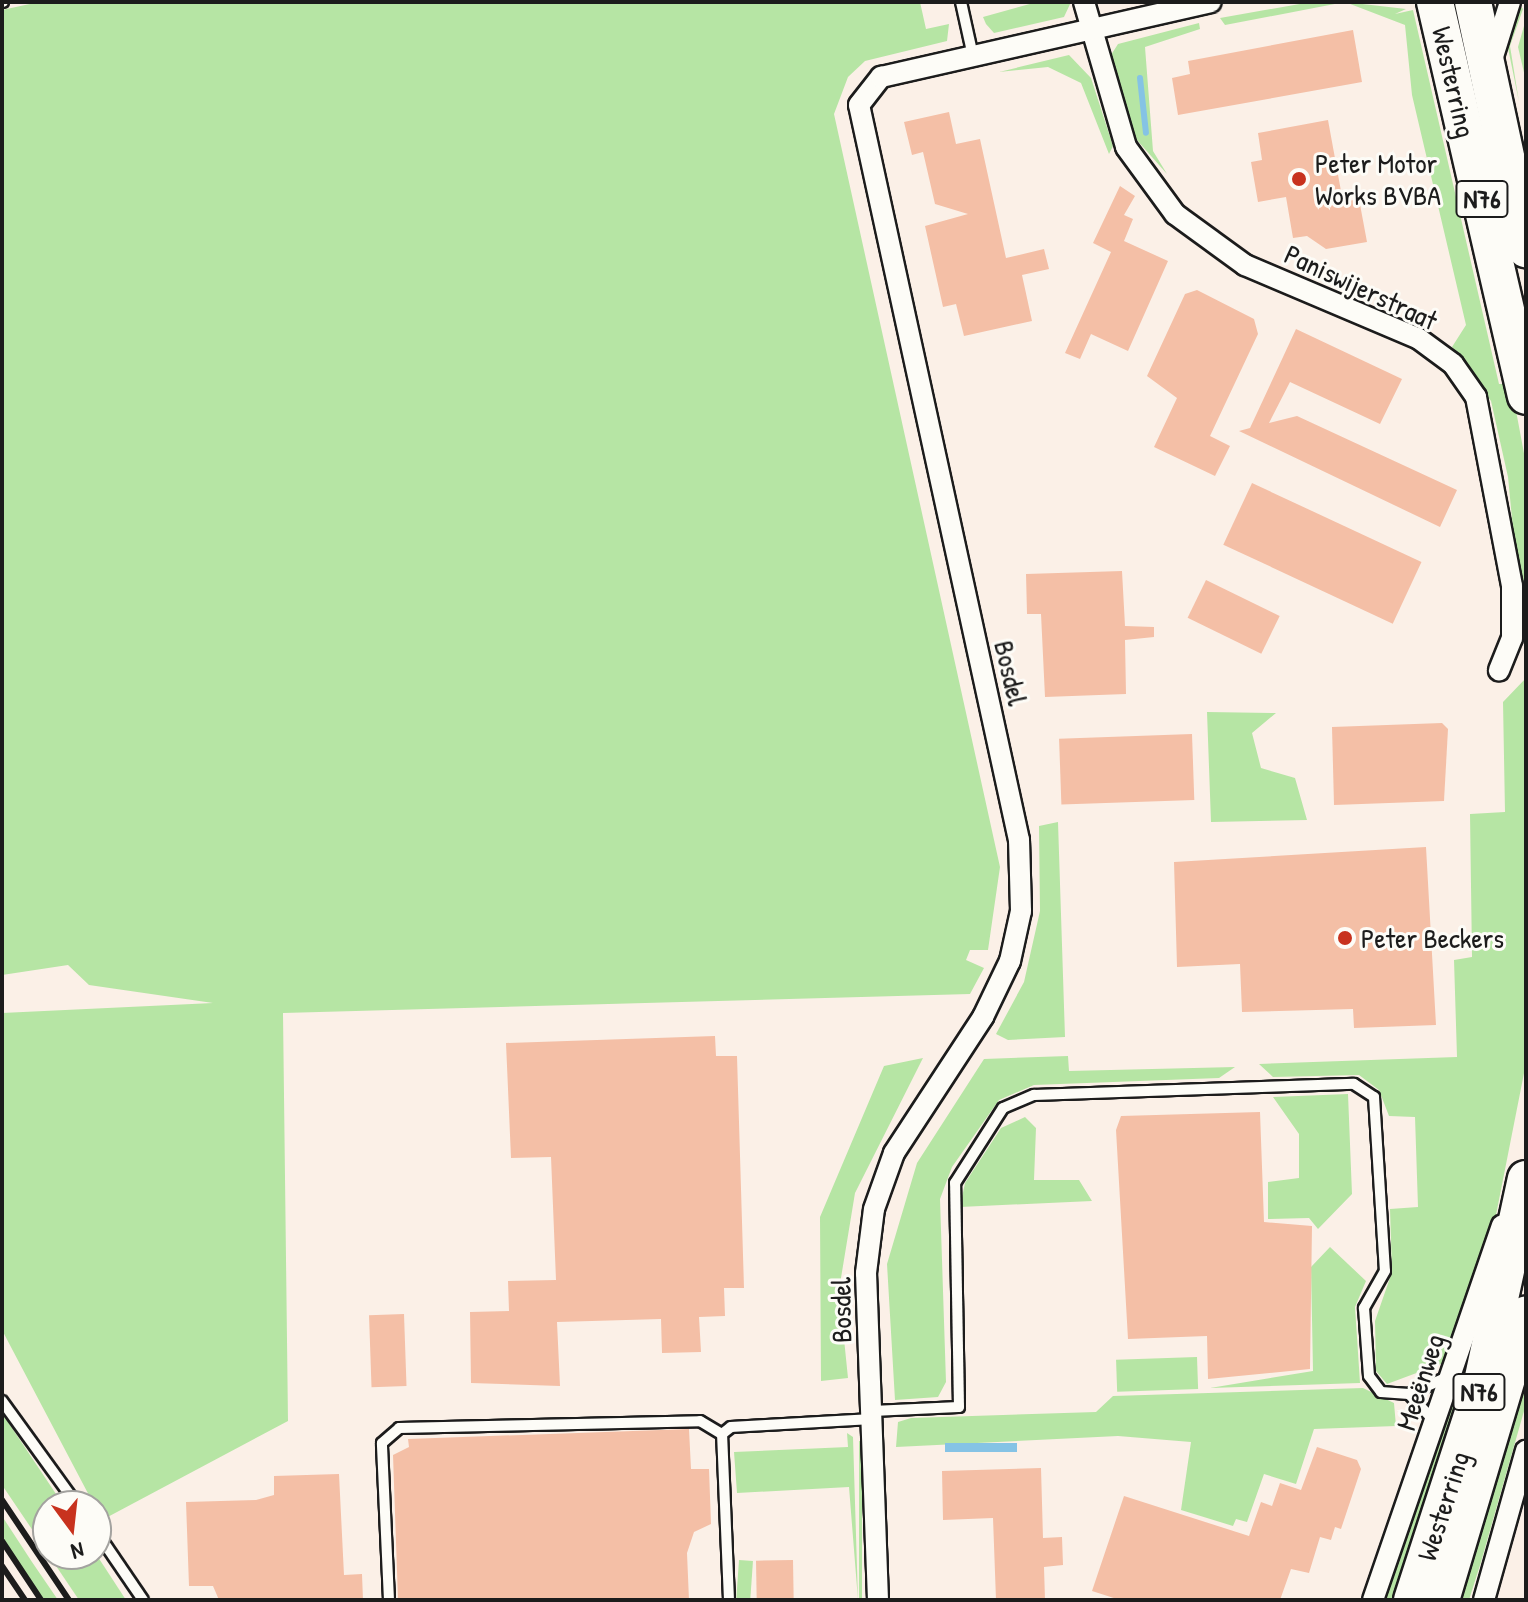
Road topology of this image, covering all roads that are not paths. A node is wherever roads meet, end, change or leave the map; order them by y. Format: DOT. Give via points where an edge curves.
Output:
graph roads {
  1 [pos="961,2"];
  2 [pos="1084,2"];
  3 [pos="1211,2"];
  4 [pos="1435,2"];
  5 [pos="1473,2"];
  6 [pos="1510,2"];
  7 [pos="1090,28"];
  8 [pos="973,56"];
  9 [pos="1487,70"];
  10 [pos="1526,249"];
  11 [pos="1526,396"];
  12 [pos="1499,670"];
  13 [pos="1526,1182"];
  14 [pos="1526,1314"];
  15 [pos="1452,1376"];
  16 [pos="1409,1394"];
  17 [pos="2,1401"];
  18 [pos="872,1415"];
  19 [pos="1436,1423"];
  20 [pos="722,1434"];
  21 [pos="1526,1451"];
  22 [pos="66,1490"];
  23 [pos="112,1554"];
  24 [pos="143,1600"];
  25 [pos="389,1600"];
  26 [pos="729,1600"];
  27 [pos="878,1600"];
  28 [pos="1373,1600"];
  29 [pos="1412,1600"];
  30 [pos="1441,1600"];
  31 [pos="1484,1600"];
  1 -- 8 [label="lane"];
  2 -- 7 [label="street, Paniswijerstraat"];
  3 -- 7 [label="street, Bosdel"];
  4 -- 11 [label="highway, Westerring / N76"];
  5 -- 9 [label="highway, Westerring / N76"];
  6 -- 9 [label="street"];
  7 -- 8 [label="street, Bosdel"];
  7 -- 12 [label="street, Paniswijerstraat" via="1126,147 1175,214 1245,265 1419,339 1453,364 1476,397 1512,586 1512,638"];
  8 -- 18 [label="street, Bosdel" via="881,77 859,105 1019,840 1021,911 1010,961 983,1017 894,1153 874,1209 866,1273"];
  9 -- 10 [label="highway, Westerring / N76"];
  13 -- 15 [label="street, Meeënweg" via="1496,1239"];
  13 -- 29 [label="highway, Westerring / N76" via="1480,1391"];
  14 -- 30 [label="highway, Westerring / N76"];
  15 -- 16 [label="lane"];
  15 -- 19 [label="street, Meeënweg"];
  16 -- 18 [label="lane" via="1381,1392 1369,1376 1364,1308 1385,1271 1374,1097 1354,1084 1034,1095 1003,1108 955,1183 959,1407"];
  16 -- 19 [label="lane"];
  17 -- 22 [label="lane"];
  18 -- 20 [label="lane" via="731,1427"];
  18 -- 27 [label="street, Bosdel"];
  19 -- 28 [label="street, Meeënweg"];
  20 -- 25 [label="lane" via="700,1421 399,1428 382,1443"];
  20 -- 26 [label="lane"];
  21 -- 31 [label="street"];
  23 -- 24 [label="lane"];
}
